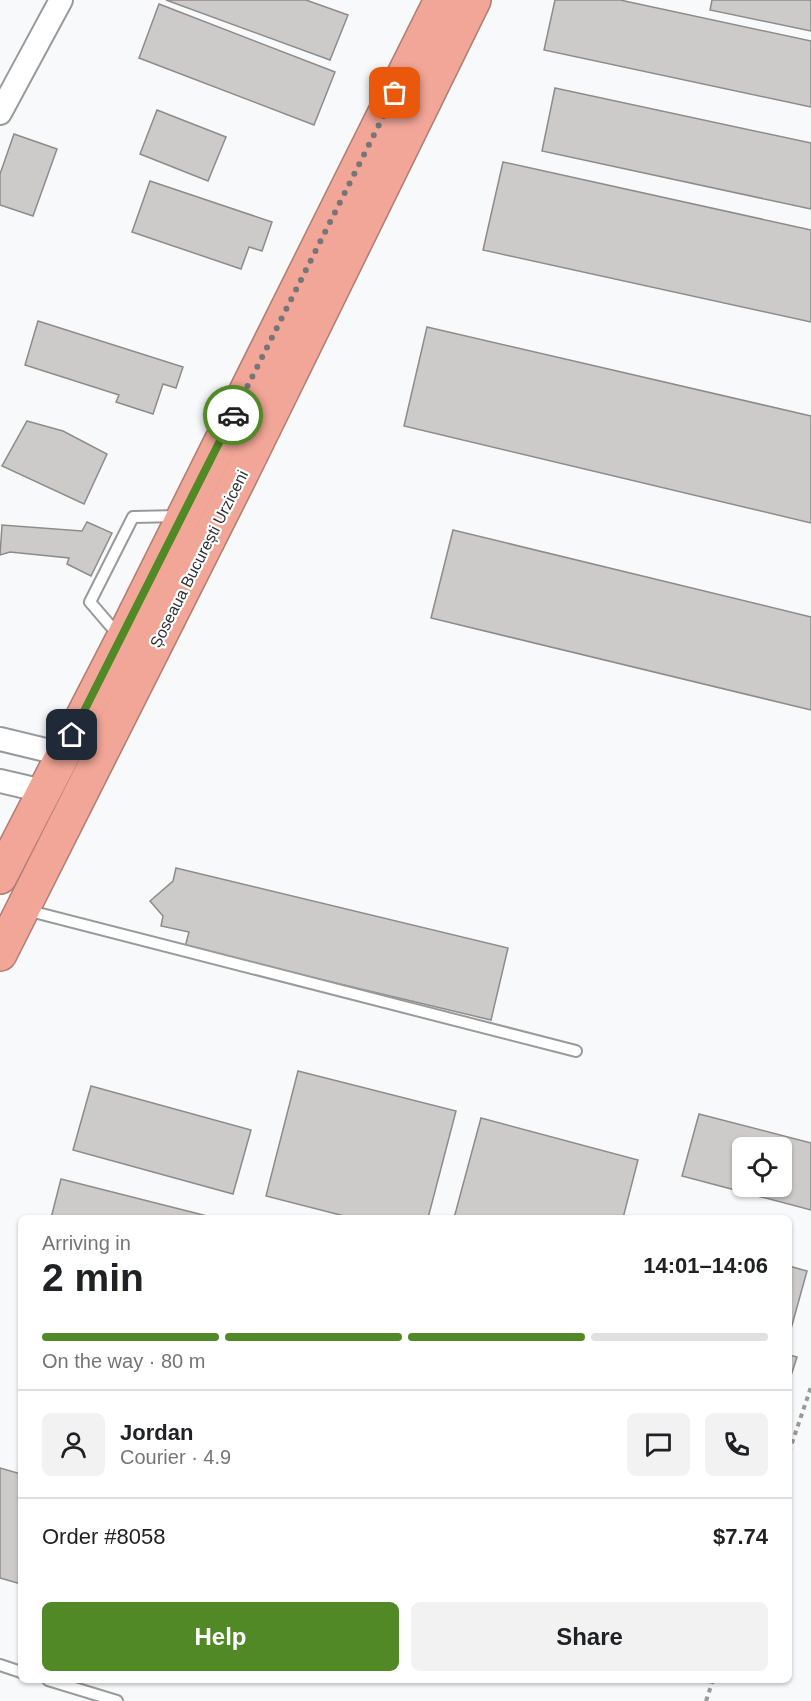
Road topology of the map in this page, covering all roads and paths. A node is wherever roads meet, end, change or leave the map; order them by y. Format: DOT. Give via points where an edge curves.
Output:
graph roads {
  1 [pos="61,0"];
  2 [pos="441,0"];
  3 [pos="474,0"];
  4 [pos="0,113"];
  5 [pos="183,516"];
  6 [pos="122,640"];
  7 [pos="0,739"];
  8 [pos="62,754"];
  9 [pos="0,781"];
  10 [pos="43,791"];
  11 [pos="0,877"];
  12 [pos="23,909"];
  13 [pos="0,954"];
  14 [pos="576,1051"];
  15 [pos="811,1387"];
  16 [pos="792,1443"];
  17 [pos="0,1665"];
  18 [pos="18,1671"];
  19 [pos="58,1683"];
  20 [pos="712,1683"];
  21 [pos="117,1701"];
  22 [pos="706,1701"];
  1 -- 4 [label="street"];
  2 -- 5 [label="highway, Șoseaua București Urziceni"];
  3 -- 12 [label="highway, Șoseaua București Urziceni"];
  5 -- 6 [label="highway, Șoseaua București Urziceni"];
  5 -- 6 [label="lane" via="133,517 90,602"];
  6 -- 8 [label="highway, Șoseaua București Urziceni"];
  7 -- 8 [label="street"];
  8 -- 10 [label="highway, Șoseaua București Urziceni"];
  9 -- 10 [label="street"];
  10 -- 11 [label="highway, Șoseaua București Urziceni"];
  12 -- 13 [label="highway, Șoseaua București Urziceni"];
  12 -- 14 [label="lane"];
  15 -- 16 [label="path"];
  17 -- 18 [label="lane"];
  19 -- 21 [label="lane"];
  20 -- 22 [label="path"];
}
